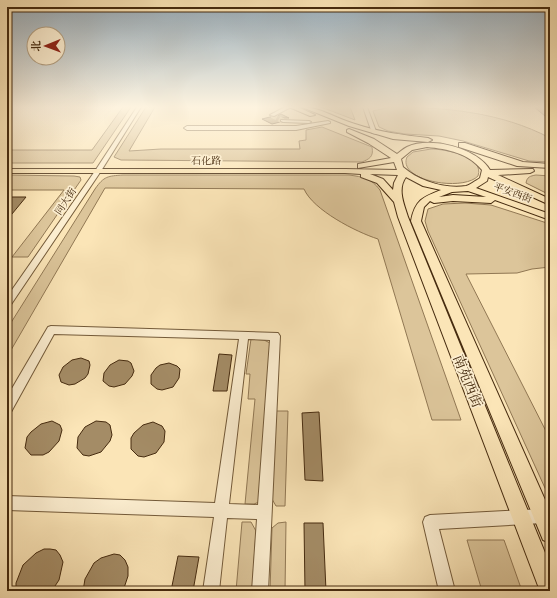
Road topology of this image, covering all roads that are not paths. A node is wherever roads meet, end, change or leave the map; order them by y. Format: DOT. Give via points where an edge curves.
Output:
graph roads {
  1 [pos="121,135"];
  2 [pos="357,135"];
  3 [pos="385,135"];
  4 [pos="433,145"];
  5 [pos="470,154"];
  6 [pos="397,158"];
  7 [pos="524,165"];
  8 [pos="550,166"];
  9 [pos="7,167"];
  10 [pos="99,169"];
  11 [pos="7,171"];
  12 [pos="345,171"];
  13 [pos="550,171"];
  14 [pos="405,173"];
  15 [pos="487,173"];
  16 [pos="469,188"];
  17 [pos="451,189"];
  18 [pos="400,202"];
  19 [pos="550,202"];
  20 [pos="516,204"];
  21 [pos="419,205"];
  22 [pos="550,217"];
  23 [pos="7,304"];
  24 [pos="244,335"];
  25 [pos="7,408"];
  26 [pos="7,503"];
  27 [pos="221,511"];
  28 [pos="264,512"];
  29 [pos="543,516"];
  30 [pos="521,517"];
  31 [pos="550,532"];
  32 [pos="550,590"];
  33 [pos="211,591"];
  34 [pos="260,591"];
  35 [pos="447,591"];
  1 -- 10 [label="street, 同大街"];
  2 -- 6 [label="main road"];
  3 -- 4 [label="main road"];
  3 -- 7 [label="main road" via="459,144"];
  4 -- 5 [label="main road"];
  4 -- 6 [label="main road" via="409,148 401,152"];
  5 -- 7 [label="main road"];
  5 -- 15 [label="main road" via="485,166"];
  6 -- 10 [label="main road, 石化路" via="356,166"];
  6 -- 14 [label="main road" via="399,168"];
  7 -- 8 [label="main road"];
  9 -- 10 [label="main road, 石化路"];
  10 -- 11 [label="main road, 石化路"];
  10 -- 12 [label="main road, 石化路"];
  10 -- 23 [label="street, 同大街"];
  12 -- 14 [label="main road, 石化路"];
  12 -- 18 [label="main road" via="380,181"];
  13 -- 15 [label="main road"];
  14 -- 17 [label="main road" via="426,184"];
  14 -- 18 [label="main road, 南苑西街" via="397,184"];
  15 -- 16 [label="main road" via="479,184"];
  15 -- 19 [label="main road, 平安西街"];
  16 -- 17 [label="main road"];
  16 -- 20 [label="main road, 平安西街"];
  17 -- 21 [label="main road" via="422,201"];
  18 -- 30 [label="main road, 南苑西街" via="403,217"];
  20 -- 21 [label="main road" via="498,200 453,198 436,199"];
  20 -- 22 [label="main road, 平安西街"];
  21 -- 29 [label="main road, 南苑西街" via="416,221"];
  24 -- 25 [label="street" via="51,330"];
  24 -- 27 [label="street"];
  24 -- 28 [label="street" via="275,336"];
  26 -- 27 [label="street"];
  27 -- 28 [label="street"];
  27 -- 33 [label="street"];
  28 -- 34 [label="street"];
  29 -- 30 [label="street"];
  29 -- 31 [label="main road, 南苑西街"];
  30 -- 32 [label="main road, 南苑西街"];
  30 -- 35 [label="street" via="430,522"];
}
